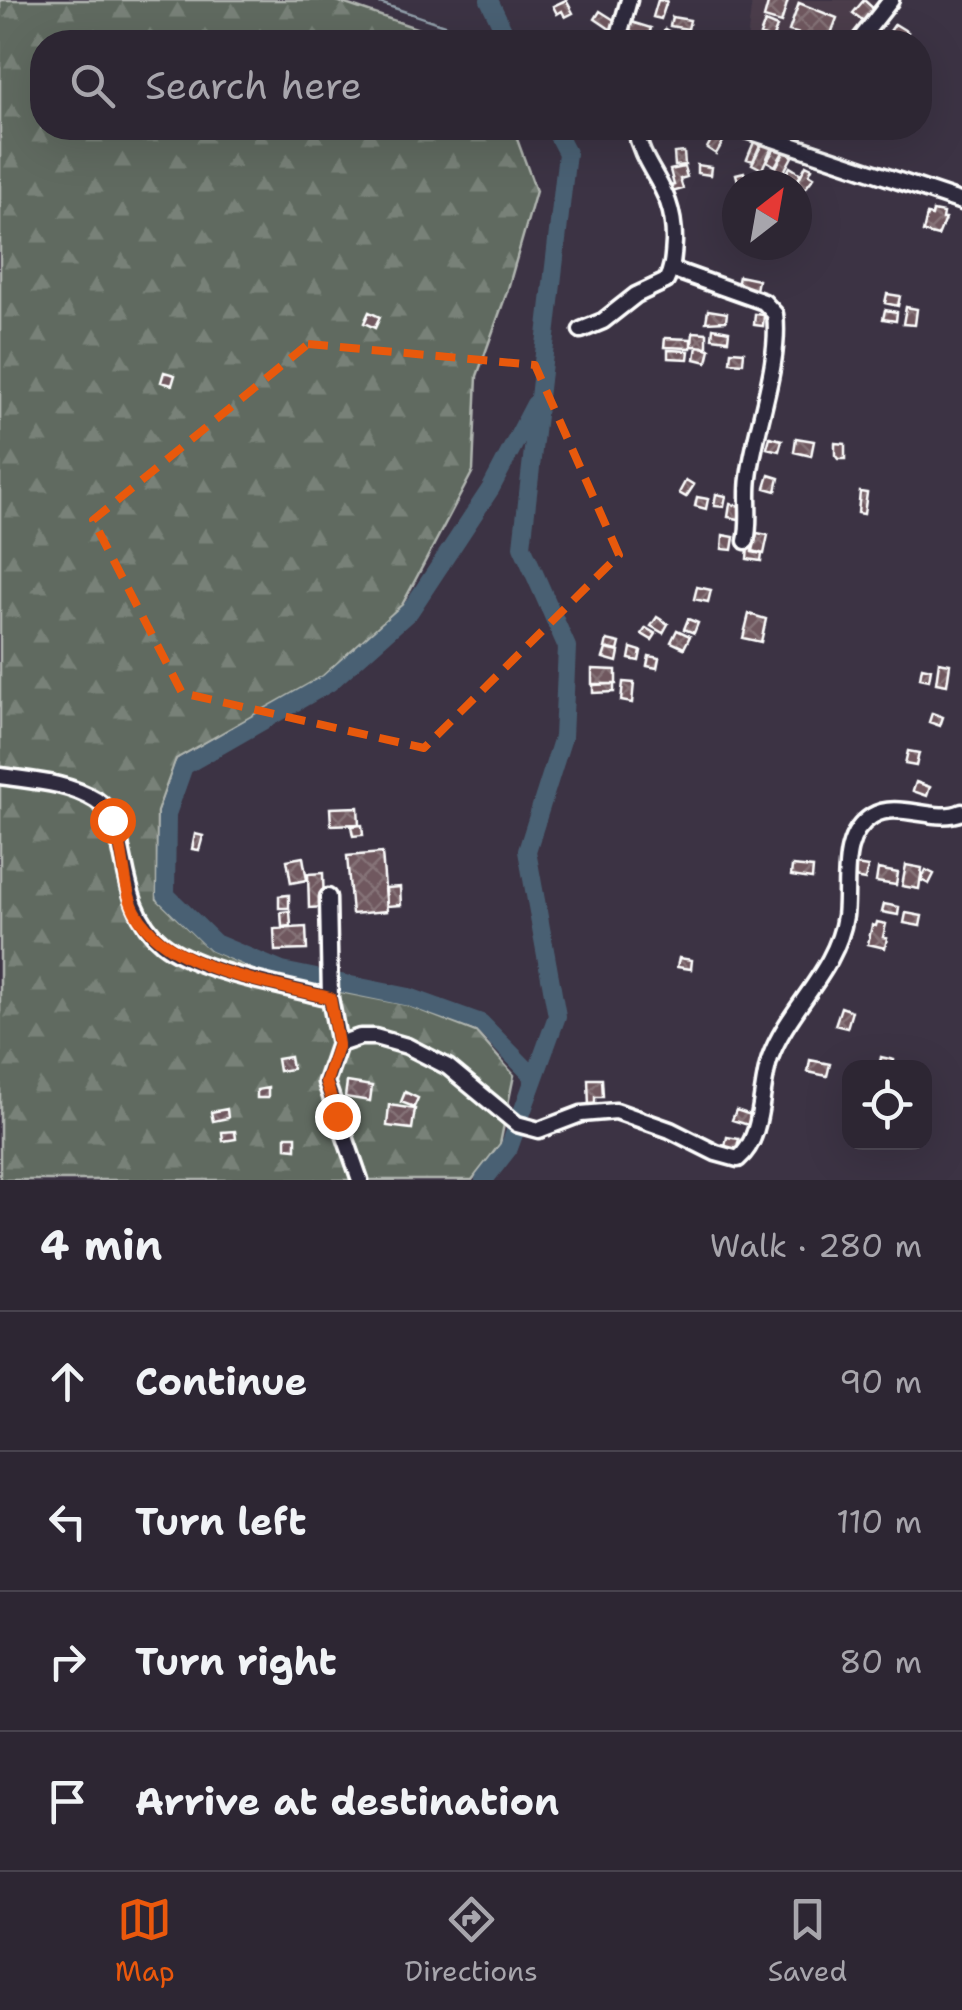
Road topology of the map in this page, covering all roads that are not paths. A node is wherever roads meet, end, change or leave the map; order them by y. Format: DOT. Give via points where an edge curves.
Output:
graph roads {
  1 [pos="629,0"];
  2 [pos="891,0"];
  3 [pos="620,30"];
  4 [pos="867,30"];
  5 [pos="638,140"];
  6 [pos="782,140"];
  7 [pos="786,141"];
  8 [pos="962,202"];
  9 [pos="671,270"];
  10 [pos="582,330"];
  11 [pos="746,541"];
  12 [pos="0,776"];
  13 [pos="962,812"];
  14 [pos="328,897"];
  15 [pos="330,998"];
  16 [pos="338,1044"];
  17 [pos="360,1180"];
  1 -- 3 [label="street"];
  2 -- 4 [label="street"];
  5 -- 9 [label="street" via="672,205"];
  6 -- 7 [label="street"];
  7 -- 8 [label="street"];
  9 -- 10 [label="street" via="666,281"];
  9 -- 11 [label="street" via="764,302 775,314 748,480"];
  12 -- 15 [label="street" via="53,783 104,806 118,833 135,911 162,943 199,962"];
  13 -- 16 [label="street" via="887,811 863,824 845,868 840,938 777,1042 756,1128 738,1159 616,1112 581,1114 539,1130 517,1124 448,1067 407,1046 375,1037"];
  14 -- 15 [label="street"];
  15 -- 16 [label="street"];
  16 -- 17 [label="street" via="326,1082"];
}
